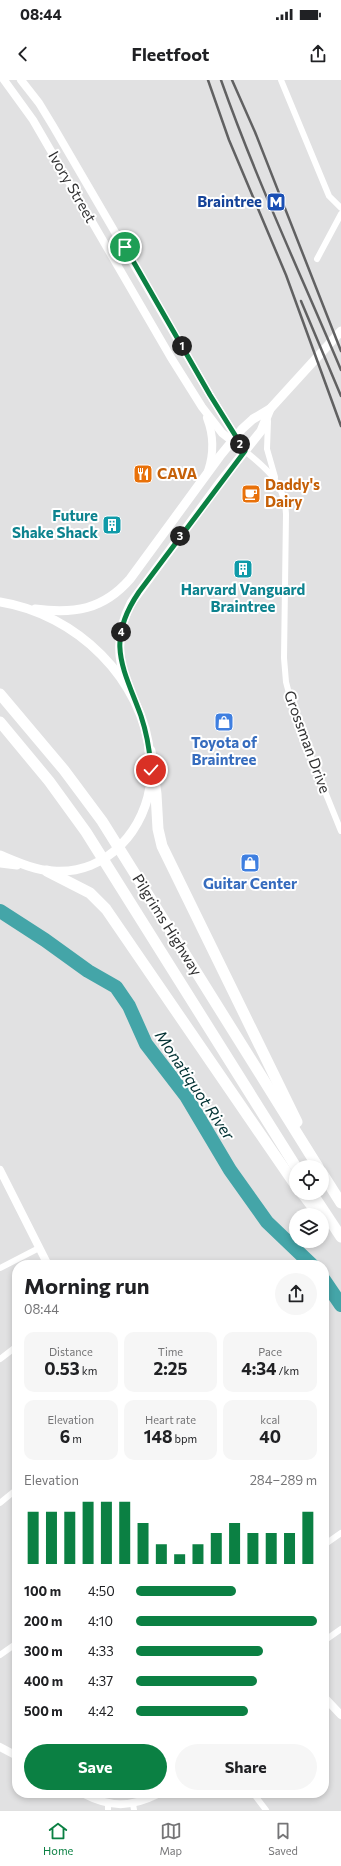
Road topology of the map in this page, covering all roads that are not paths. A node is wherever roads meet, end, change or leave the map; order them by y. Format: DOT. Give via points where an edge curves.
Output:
graph roads {
  1 [pos="4,80"];
  2 [pos="22,80"];
  3 [pos="281,80"];
  4 [pos="341,208"];
  5 [pos="341,214"];
  6 [pos="317,259"];
  7 [pos="149,319"];
  8 [pos="341,331"];
  9 [pos="198,374"];
  10 [pos="202,406"];
  11 [pos="269,412"];
  12 [pos="234,440"];
  13 [pos="245,451"];
  14 [pos="205,476"];
  15 [pos="276,480"];
  16 [pos="0,602"];
  17 [pos="16,605"];
  18 [pos="0,694"];
  19 [pos="134,701"];
  20 [pos="0,722"];
  21 [pos="150,751"];
  22 [pos="341,831"];
  23 [pos="0,854"];
  24 [pos="0,863"];
  25 [pos="33,868"];
  26 [pos="47,870"];
  27 [pos="292,1160"];
  28 [pos="314,1160"];
  29 [pos="316,1160"];
  30 [pos="1,1172"];
  31 [pos="289,1176"];
  32 [pos="329,1184"];
  33 [pos="308,1200"];
  34 [pos="317,1200"];
  35 [pos="341,1203"];
  36 [pos="314,1208"];
  37 [pos="329,1226"];
  38 [pos="341,1237"];
  39 [pos="341,1241"];
  40 [pos="39,1248"];
  41 [pos="16,1260"];
  42 [pos="45,1260"];
  43 [pos="12,1262"];
  44 [pos="0,1268"];
  45 [pos="12,1350"];
  46 [pos="0,1359"];
  47 [pos="12,1493"];
  48 [pos="0,1503"];
  49 [pos="341,1533"];
  50 [pos="329,1541"];
  51 [pos="341,1629"];
  52 [pos="329,1638"];
  53 [pos="12,1646"];
  54 [pos="0,1655"];
  55 [pos="329,1703"];
  56 [pos="341,1715"];
  57 [pos="0,1747"];
  58 [pos="12,1753"];
  59 [pos="91,1798"];
  60 [pos="150,1798"];
  61 [pos="256,1798"];
  62 [pos="108,1807"];
  63 [pos="130,1807"];
  64 [pos="266,1810"];
  1 -- 7 [label="street, Ivory Street" via="33,120"];
  2 -- 9 [label="street, Ivory Street" via="54,126"];
  3 -- 4 [label="street" via="329,196"];
  5 -- 6 [label="street"];
  7 -- 9 [label="street" via="147,309 151,305 157,310 170,335"];
  7 -- 10 [label="street, Ivory Street"];
  8 -- 11 [label="main road"];
  9 -- 12 [label="street, Ivory Street"];
  10 -- 12 [label="street, Ivory Street" via="214,424"];
  10 -- 14 [label="street" via="213,441"];
  11 -- 12 [label="main road" via="253,419"];
  11 -- 13 [label="main road" via="261,431"];
  11 -- 15 [label="street" via="266,449"];
  12 -- 13 [label="street, Ivory Street"];
  12 -- 14 [label="main road"];
  13 -- 15 [label="street, Grossman Drive"];
  13 -- 19 [label="main road" via="139,592 125,616 120,635 120,655"];
  14 -- 17 [label="main road" via="130,579 109,598 92,607 74,611"];
  15 -- 22 [label="street, Grossman Drive" via="285,499 286,514 286,682 296,720"];
  16 -- 17 [label="main road"];
  17 -- 19 [label="main road" via="54,620 91,644 113,668"];
  18 -- 28 [label="highway, Pilgrims Highway" via="60,764 102,821"];
  19 -- 21 [label="main road"];
  20 -- 27 [label="highway, Pilgrims Highway" via="50,781 86,832"];
  21 -- 26 [label="main road" via="151,778 147,801 139,822 125,842 106,858 91,865 70,871"];
  21 -- 29 [label="highway" via="162,846"];
  23 -- 25 [label="main road"];
  24 -- 25 [label="main road"];
  25 -- 26 [label="main road"];
  26 -- 31 [label="highway" via="90,893 106,908"];
  30 -- 40 [label="street"];
  32 -- 35 [label="highway, Pilgrims Highway"];
  33 -- 36 [label="highway"];
  34 -- 38 [label="highway"];
  37 -- 39 [label="highway"];
  40 -- 41 [label="street"];
  40 -- 42 [label="street"];
  43 -- 44 [label="street"];
  45 -- 46 [label="street"];
  47 -- 48 [label="street"];
  49 -- 50 [label="street"];
  51 -- 52 [label="street"];
  53 -- 54 [label="street"];
  55 -- 56 [label="street"];
  57 -- 58 [label="street"];
  59 -- 62 [label="street"];
  60 -- 63 [label="street"];
  61 -- 64 [label="street"];
  62 -- 63 [label="street"];
}
